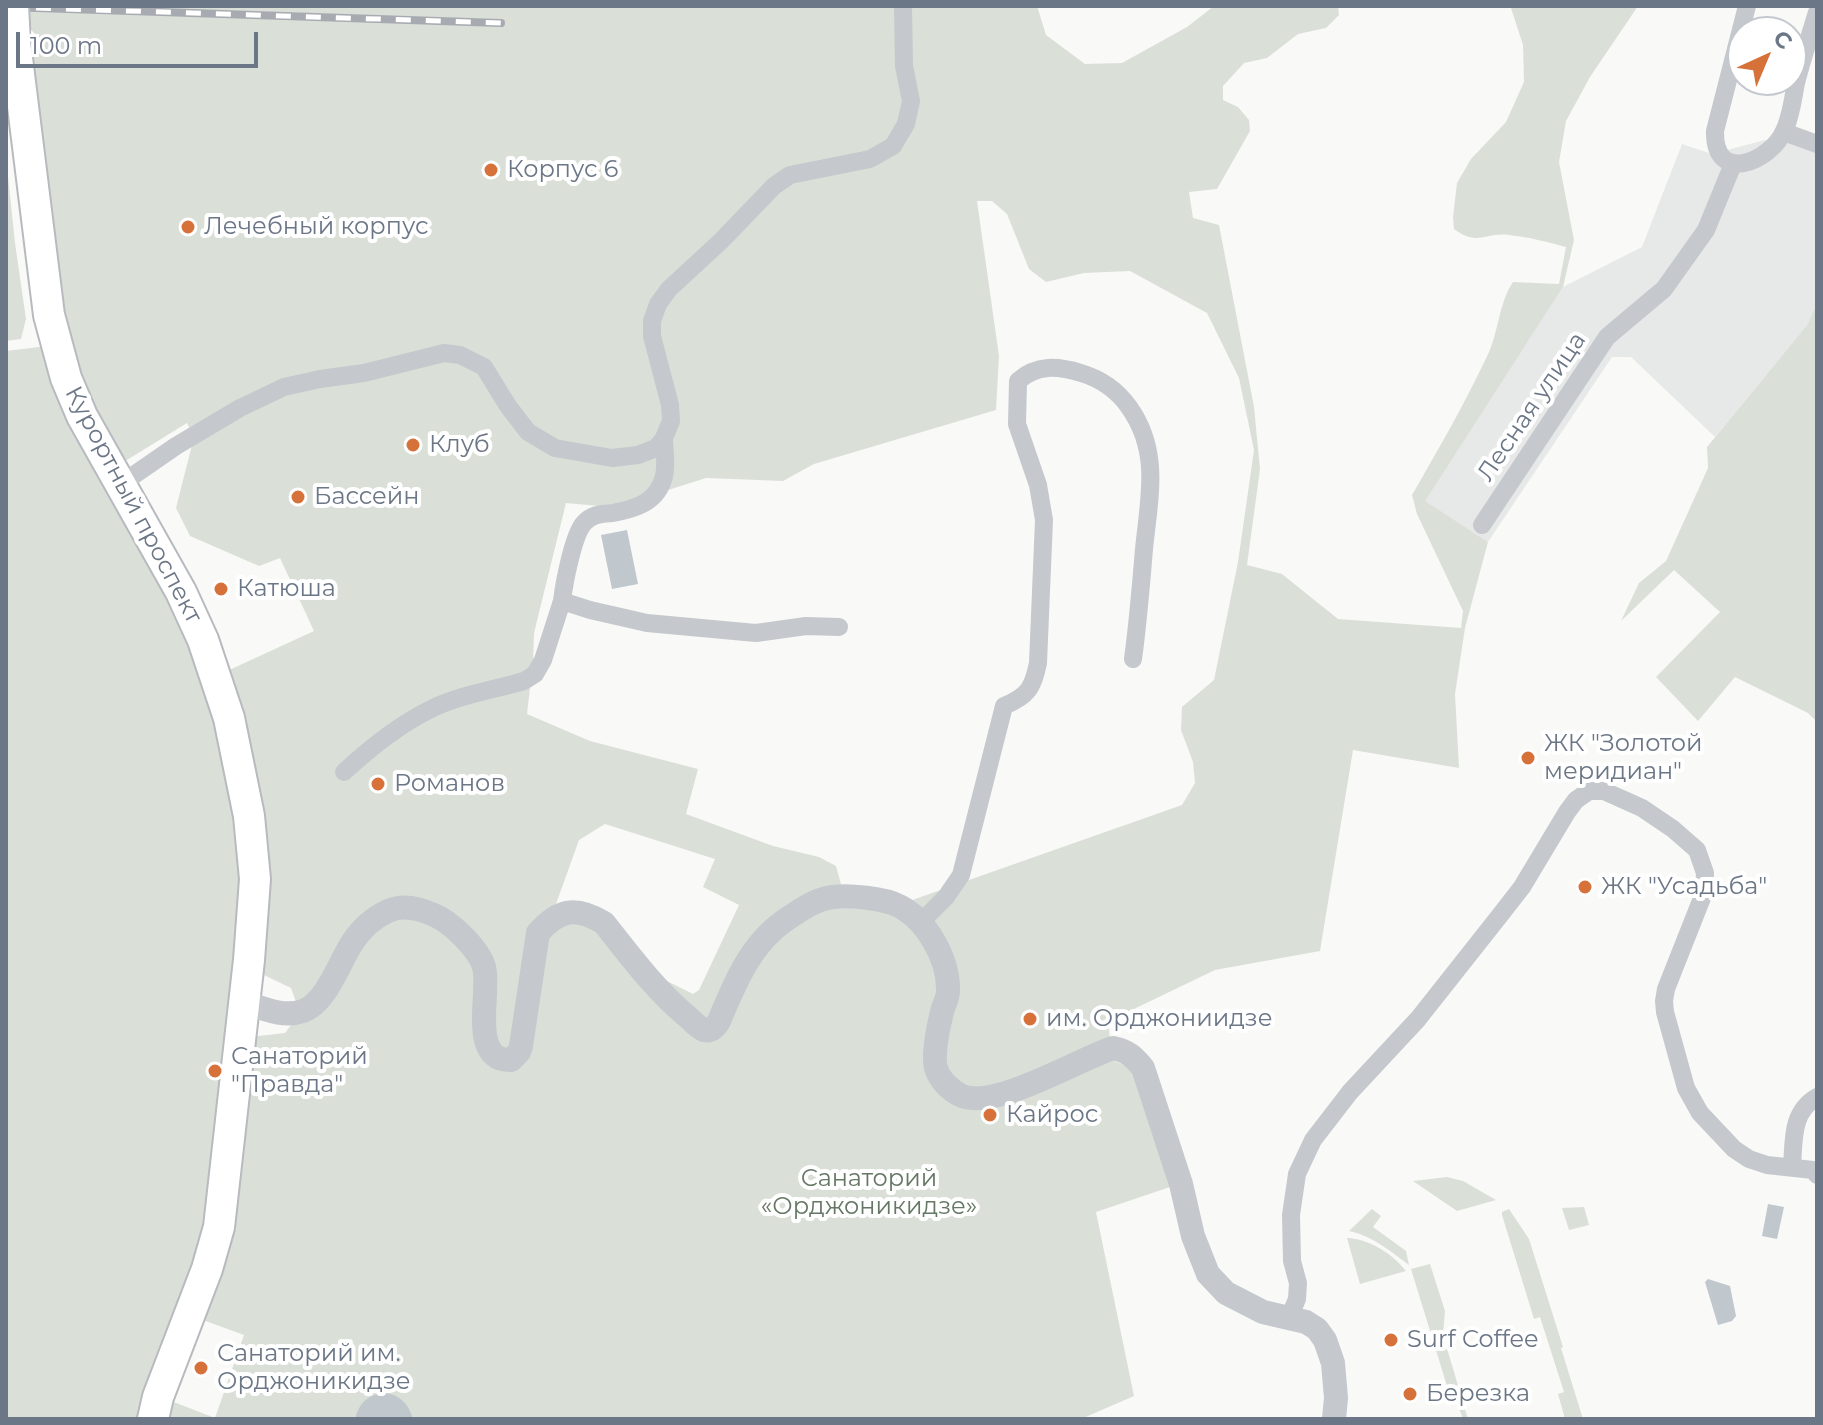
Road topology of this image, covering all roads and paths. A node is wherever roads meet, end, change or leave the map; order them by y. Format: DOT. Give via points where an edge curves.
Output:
graph roads {
  1 [pos="13,6"];
  2 [pos="903,6"];
  3 [pos="1747,6"];
  4 [pos="1817,12"];
  5 [pos="1784,132"];
  6 [pos="1817,144"];
  7 [pos="1733,164"];
  8 [pos="664,438"];
  9 [pos="121,484"];
  10 [pos="1482,525"];
  11 [pos="562,601"];
  12 [pos="839,627"];
  13 [pos="1133,659"];
  14 [pos="344,772"];
  15 [pos="921,922"];
  16 [pos="244,1002"];
  17 [pos="1817,1097"];
  18 [pos="1792,1167"];
  19 [pos="1817,1175"];
  20 [pos="1289,1318"];
  21 [pos="153,1419"];
  22 [pos="1334,1419"];
  1 -- 9 [label="main road, Курортный проспект, bridge" via="49,315 82,416"];
  2 -- 8 [label="street" via="904,66 911,101 893,146 870,159 790,175 658,304 652,336 671,421"];
  3 -- 7 [label="street" via="1715,131 1717,151"];
  4 -- 5 [label="street"];
  5 -- 6 [label="street"];
  5 -- 7 [label="street" via="1756,158"];
  7 -- 10 [label="street, Лесная улица" via="1706,230 1664,289 1607,337"];
  8 -- 9 [label="street" via="638,455 612,458 555,448 528,432 484,367 444,353 284,387 176,446"];
  8 -- 11 [label="street" via="664,475 655,496 643,505 594,515 581,525"];
  9 -- 16 [label="main road, Курортный проспект" via="203,640 235,741 255,879"];
  11 -- 12 [label="street" via="647,623 756,633"];
  11 -- 14 [label="street" via="535,674 431,708 391,732"];
  13 -- 15 [label="street" via="1151,484 1140,423 1120,395 1095,378 1060,367 1029,371 1018,381 1017,424 1044,520 1038,663 1034,683 1021,699 1004,706 961,875"];
  15 -- 16 [label="street" via="898,905 859,897 813,903 762,940 744,964 715,1027 704,1030 665,997 604,923 590,915 564,914 538,933 521,1046 511,1060 491,1054 486,1041 484,968 479,957 441,918 421,909 397,907 374,917 353,941 325,992 301,1012 272,1012"];
  15 -- 20 [label="street" via="934,939 947,975 935,1053 936,1068 949,1087 980,1099 1029,1085 1113,1048 1133,1055 1143,1068 1208,1274 1226,1293 1263,1312"];
  16 -- 21 [label="main road, Курортный проспект" via="219,1227"];
  17 -- 18 [label="street" via="1799,1113"];
  18 -- 19 [label="street"];
  18 -- 20 [label="street" via="1767,1165 1734,1149 1700,1113 1686,1088 1664,1001 1704,893 1705,873 1697,850 1642,808 1604,791 1589,791 1567,812 1522,887 1418,1019 1313,1140 1297,1174 1291,1215 1298,1283"];
  20 -- 22 [label="street" via="1306,1322 1325,1340 1333,1363"];
}
